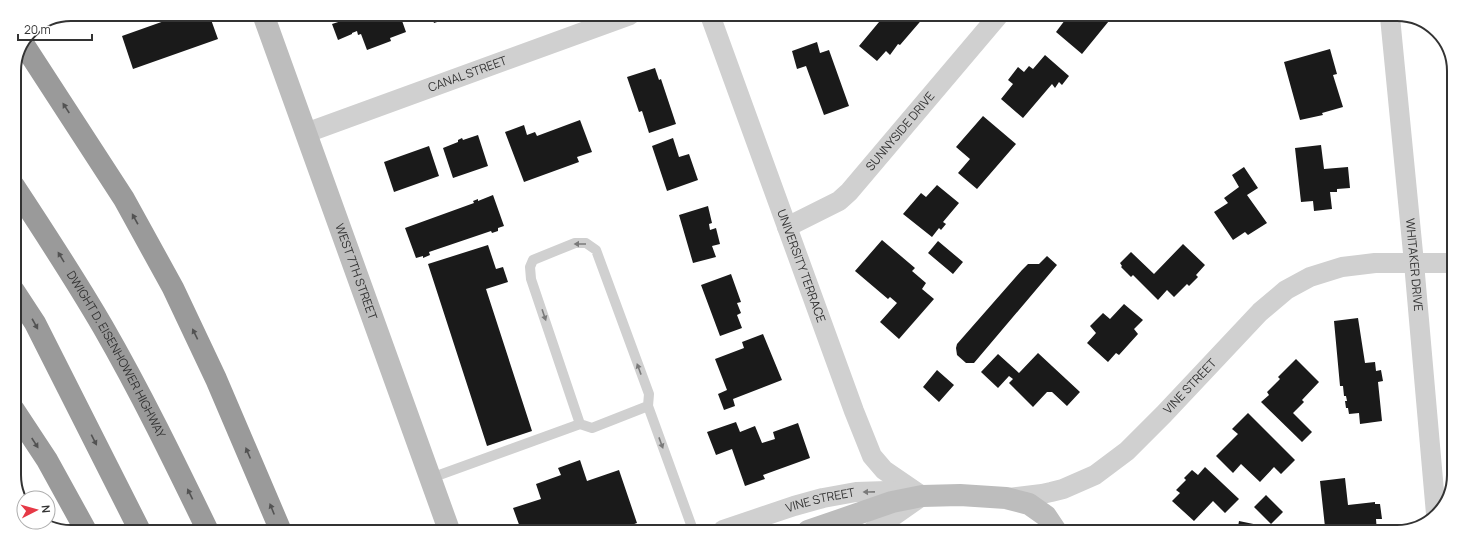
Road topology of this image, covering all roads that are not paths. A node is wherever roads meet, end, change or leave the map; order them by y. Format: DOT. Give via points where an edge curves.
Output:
graph roads {
  1 [pos="266,21"];
  2 [pos="614,21"];
  3 [pos="712,21"];
  4 [pos="994,21"];
  5 [pos="1390,21"];
  6 [pos="26,49"];
  7 [pos="306,133"];
  8 [pos="21,197"];
  9 [pos="787,227"];
  10 [pos="1414,263"];
  11 [pos="1447,263"];
  12 [pos="21,302"];
  13 [pos="648,406"];
  14 [pos="21,421"];
  15 [pos="580,424"];
  16 [pos="431,478"];
  17 [pos="922,496"];
  18 [pos="1006,498"];
  19 [pos="1435,507"];
  20 [pos="83,525"];
  21 [pos="137,525"];
  22 [pos="205,525"];
  23 [pos="278,525"];
  24 [pos="447,525"];
  25 [pos="691,525"];
  26 [pos="738,525"];
  27 [pos="825,525"];
  28 [pos="881,525"];
  29 [pos="1052,525"];
  1 -- 7 [label="street, WEST 7TH STREET"];
  2 -- 7 [label="street, CANAL STREET"];
  3 -- 9 [label="street, UNIVERSITY TERRACE"];
  4 -- 9 [label="street, SUNNYSIDE DRIVE" via="849,192 832,204"];
  5 -- 10 [label="street, WHITAKER DRIVE"];
  23 -- 6 [label="highway, one-way" via="216,379 173,288 124,199"];
  7 -- 16 [label="street, WEST 7TH STREET"];
  22 -- 8 [label="highway, DWIGHT D. EISENHOWER HIGHWAY, one-way" via="146,406 103,327"];
  9 -- 17 [label="street, UNIVERSITY TERRACE" via="872,456 884,470"];
  10 -- 11 [label="street, VINE STREET"];
  10 -- 18 [label="street, VINE STREET" via="1375,263 1342,268 1310,277 1286,290 1260,312 1127,451 1095,475 1063,489"];
  10 -- 19 [label="street, WHITAKER DRIVE"];
  12 -- 21 [label="highway, one-way" via="35,323"];
  13 -- 15 [label="lane" via="592,428"];
  13 -- 15 [label="lane, one-way" via="649,394 596,250 586,243 575,243 533,260 530,267 531,279"];
  13 -- 25 [label="lane, one-way"];
  14 -- 20 [label="highway, one-way" via="47,460"];
  15 -- 16 [label="lane"];
  16 -- 24 [label="street, WEST 7TH STREET"];
  17 -- 18 [label="street, VINE STREET" via="960,494"];
  17 -- 26 [label="street, VINE STREET, one-way" via="887,491 856,492 794,506"];
  17 -- 27 [label="street, VINE STREET" via="892,502"];
  17 -- 28 [label="street"];
  18 -- 29 [label="street" via="1029,504 1046,516"];
}
